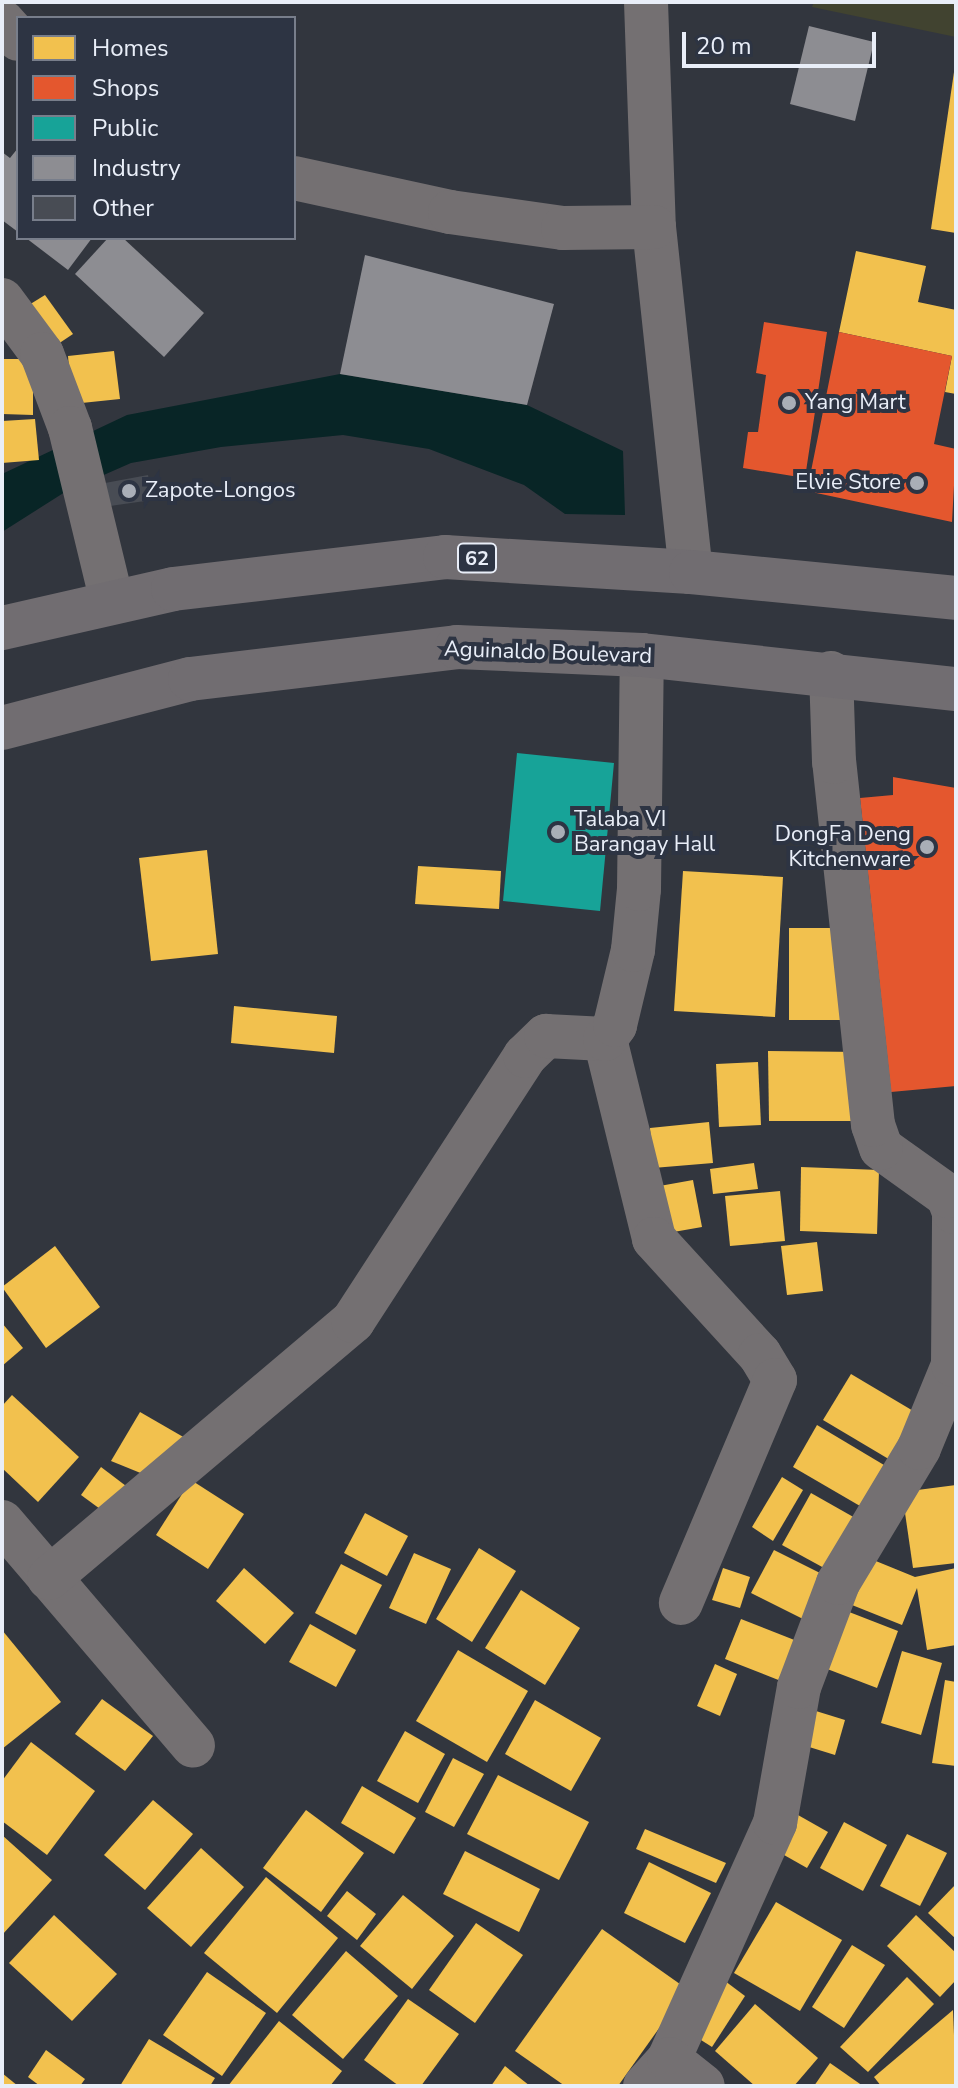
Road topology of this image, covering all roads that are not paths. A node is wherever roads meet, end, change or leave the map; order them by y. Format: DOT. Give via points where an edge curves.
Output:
graph roads {
  1 [pos="646,2"];
  2 [pos="2,21"];
  3 [pos="16,37"];
  4 [pos="296,178"];
  5 [pos="654,227"];
  6 [pos="2,300"];
  7 [pos="691,572"];
  8 [pos="956,598"];
  9 [pos="112,601"];
  10 [pos="2,628"];
  11 [pos="642,655"];
  12 [pos="831,673"];
  13 [pos="956,689"];
  14 [pos="2,728"];
  15 [pos="605,1039"];
  16 [pos="2,1522"];
  17 [pos="49,1578"];
  18 [pos="681,1603"];
  19 [pos="193,1746"];
  20 [pos="657,2073"];
  21 [pos="703,2086"];
  1 -- 5 [label="street"];
  2 -- 3 [label="street"];
  4 -- 5 [label="street" via="450,212 563,228"];
  5 -- 7 [label="street"];
  6 -- 9 [label="street" via="42,354 70,428 93,505"];
  7 -- 8 [label="highway, 62"];
  7 -- 9 [label="highway, 62" via="445,557 349,564"];
  9 -- 10 [label="highway, 62"];
  11 -- 12 [label="highway, Aguinaldo Boulevard"];
  11 -- 14 [label="highway, Aguinaldo Boulevard" via="517,648 401,651 190,679"];
  11 -- 15 [label="street" via="633,950 623,999"];
  12 -- 13 [label="highway, Aguinaldo Boulevard"];
  12 -- 20 [label="street" via="834,762 873,1125 881,1148 948,1196 954,1212 953,1365 919,1448 838,1583 799,1687 775,1823"];
  15 -- 17 [label="street" via="546,1036 525,1056 353,1321"];
  15 -- 18 [label="street" via="654,1239 760,1355 775,1380"];
  16 -- 17 [label="street"];
  17 -- 19 [label="street"];
  20 -- 21 [label="street"];
}
